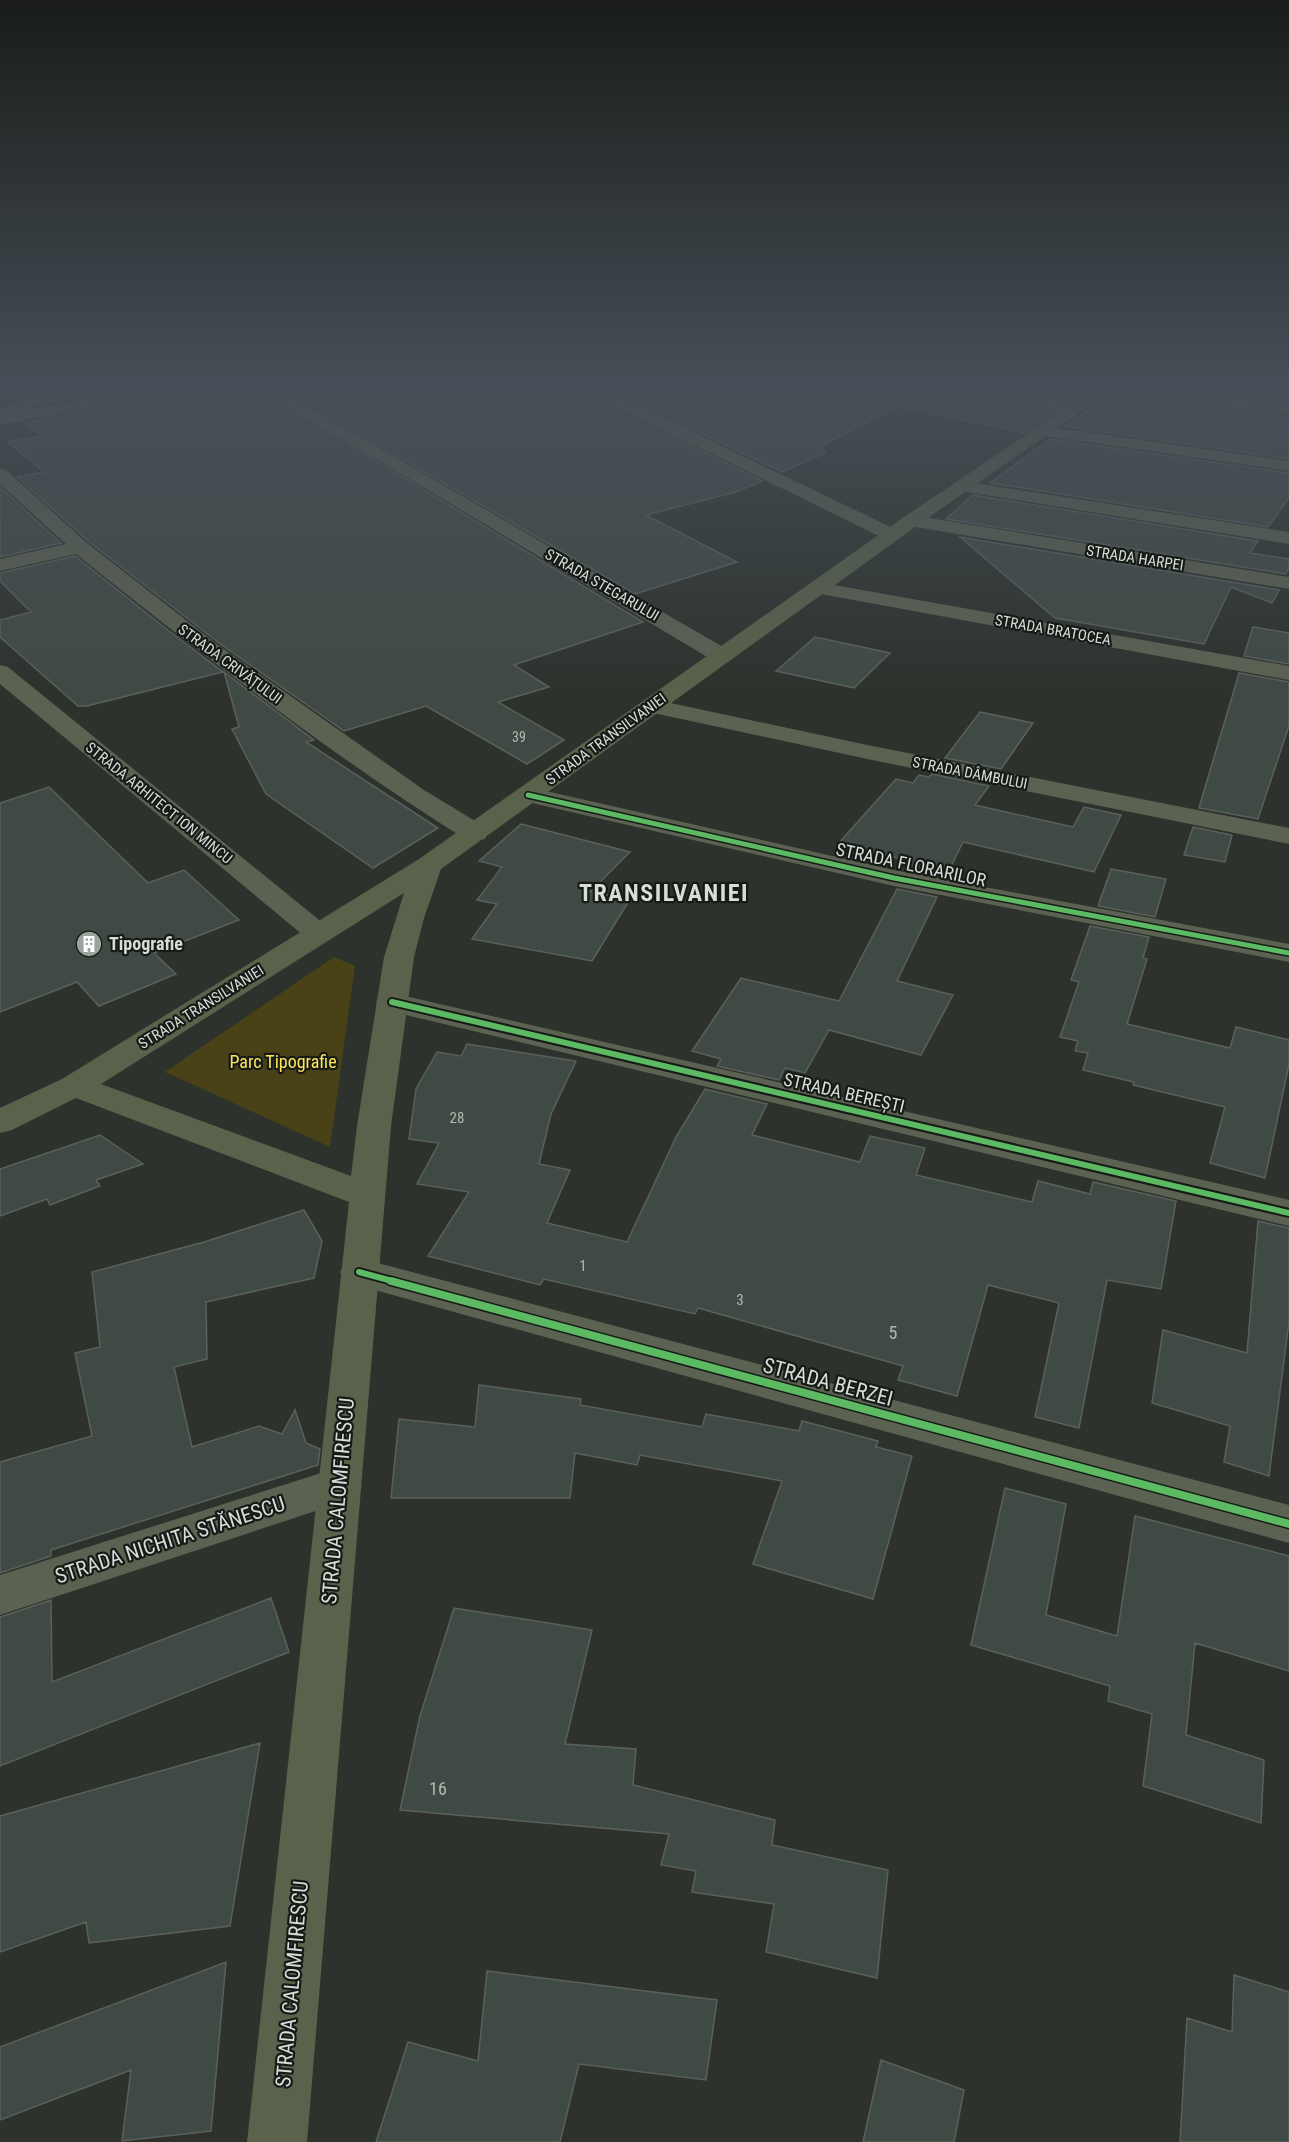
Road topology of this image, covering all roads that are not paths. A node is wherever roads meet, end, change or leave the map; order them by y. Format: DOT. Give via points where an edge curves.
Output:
graph roads {
  1 [pos="15,488"];
  2 [pos="435,488"];
  3 [pos="795,488"];
  4 [pos="958,488"];
  5 [pos="973,488"];
  6 [pos="911,521"];
  7 [pos="892,535"];
  8 [pos="1289,538"];
  9 [pos="80,547"];
  10 [pos="0,565"];
  11 [pos="1289,583"];
  12 [pos="817,588"];
  13 [pos="722,656"];
  14 [pos="0,672"];
  15 [pos="1289,673"];
  16 [pos="652,706"];
  17 [pos="528,795"];
  18 [pos="475,833"];
  19 [pos="1289,836"];
  20 [pos="429,865"];
  21 [pos="319,934"];
  22 [pos="1289,953"];
  23 [pos="392,1002"];
  24 [pos="74,1086"];
  25 [pos="0,1122"];
  26 [pos="366,1195"];
  27 [pos="1289,1213"];
  28 [pos="359,1272"];
  29 [pos="340,1485"];
  30 [pos="1289,1524"];
  31 [pos="0,1595"];
  32 [pos="277,2142"];
  1 -- 9 [label="street, STRADA CRIVĂȚULUI"];
  2 -- 13 [label="street, STRADA STEGARULUI"];
  3 -- 7 [label="street"];
  4 -- 6 [label="main road, STRADA TRANSILVANIEI"];
  5 -- 8 [label="street"];
  6 -- 7 [label="main road, STRADA TRANSILVANIEI"];
  6 -- 11 [label="street, STRADA HARPEI"];
  7 -- 12 [label="main road, STRADA TRANSILVANIEI"];
  9 -- 10 [label="street"];
  9 -- 18 [label="street, STRADA CRIVĂȚULUI" via="219,657 415,796"];
  12 -- 13 [label="main road, STRADA TRANSILVANIEI"];
  12 -- 15 [label="street, STRADA BRATOCEA"];
  13 -- 16 [label="main road, STRADA TRANSILVANIEI"];
  14 -- 21 [label="street, STRADA ARHITECT ION MINCU"];
  16 -- 17 [label="main road, STRADA TRANSILVANIEI"];
  16 -- 19 [label="street, STRADA DÂMBULUI"];
  17 -- 18 [label="main road, STRADA TRANSILVANIEI"];
  17 -- 22 [label="street, STRADA FLORARILOR" via="894,878"];
  18 -- 20 [label="main road, STRADA TRANSILVANIEI"];
  20 -- 21 [label="main road, STRADA TRANSILVANIEI"];
  20 -- 23 [label="main road, STRADA CALOMFIRESCU" via="409,918"];
  21 -- 24 [label="main road, STRADA TRANSILVANIEI"];
  23 -- 26 [label="main road, STRADA CALOMFIRESCU"];
  23 -- 27 [label="street, STRADA BEREȘTI"];
  24 -- 25 [label="main road, STRADA TRANSILVANIEI"];
  24 -- 26 [label="main road"];
  26 -- 28 [label="main road, STRADA CALOMFIRESCU"];
  28 -- 29 [label="main road, STRADA CALOMFIRESCU"];
  28 -- 30 [label="street, STRADA BERZEI"];
  29 -- 31 [label="street, STRADA NICHITA STĂNESCU"];
  29 -- 32 [label="main road, STRADA CALOMFIRESCU"];
}
